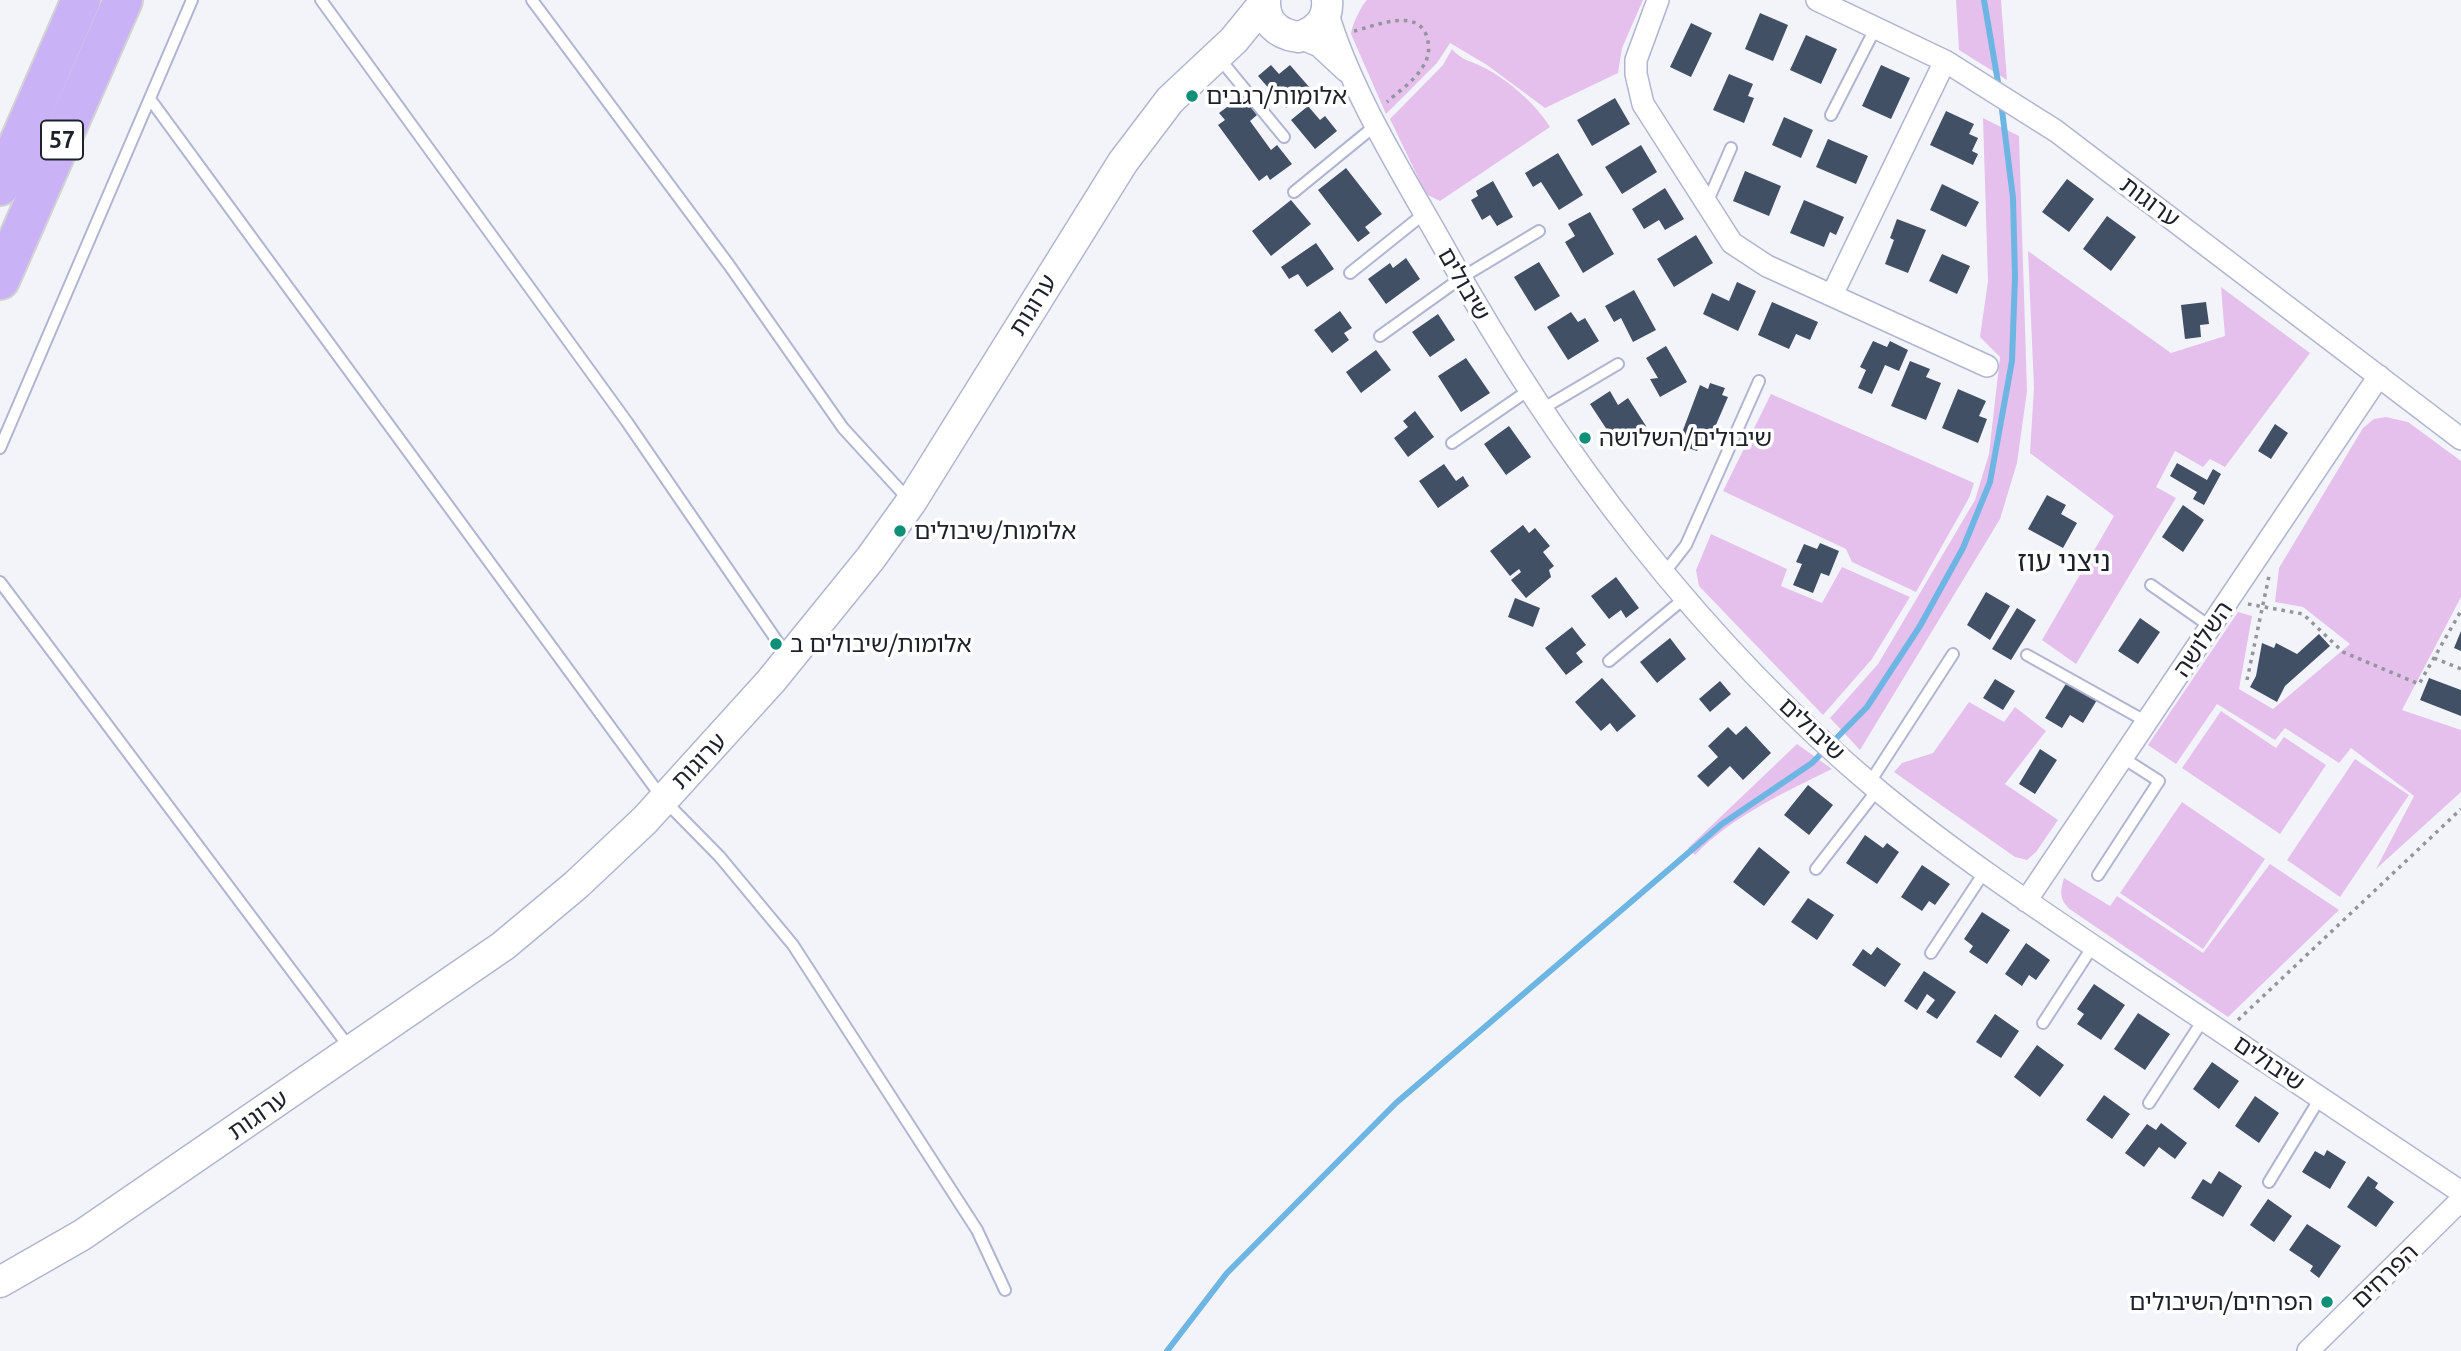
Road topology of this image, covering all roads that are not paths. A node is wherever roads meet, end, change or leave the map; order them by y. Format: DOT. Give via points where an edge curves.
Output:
graph roads {
  1 [pos="81,0"];
  2 [pos="123,0"];
  3 [pos="192,0"];
  4 [pos="321,0"];
  5 [pos="532,0"];
  6 [pos="1658,0"];
  7 [pos="1817,0"];
  8 [pos="1265,1"];
  9 [pos="1330,11"];
  10 [pos="1876,27"];
  11 [pos="1292,36"];
  12 [pos="1217,58"];
  13 [pos="1945,61"];
  14 [pos="1354,80"];
  15 [pos="150,99"];
  16 [pos="1832,115"];
  17 [pos="1374,120"];
  18 [pos="1284,137"];
  19 [pos="1731,148"];
  20 [pos="0,186"];
  21 [pos="1294,192"];
  22 [pos="1706,206"];
  23 [pos="1425,213"];
  24 [pos="1539,230"];
  25 [pos="1350,273"];
  26 [pos="1461,278"];
  27 [pos="0,280"];
  28 [pos="1832,295"];
  29 [pos="1380,336"];
  30 [pos="1618,364"];
  31 [pos="1987,366"];
  32 [pos="2379,376"];
  33 [pos="1759,381"];
  34 [pos="1529,390"];
  35 [pos="1542,409"];
  36 [pos="2461,439"];
  37 [pos="1452,443"];
  38 [pos="0,448"];
  39 [pos="911,502"];
  40 [pos="1665,572"];
  41 [pos="0,582"];
  42 [pos="2151,584"];
  43 [pos="1686,597"];
  44 [pos="2211,627"];
  45 [pos="1953,654"];
  46 [pos="2027,655"];
  47 [pos="789,660"];
  48 [pos="1609,661"];
  49 [pos="2147,722"];
  50 [pos="2123,758"];
  51 [pos="1874,786"];
  52 [pos="663,799"];
  53 [pos="1816,869"];
  54 [pos="1985,871"];
  55 [pos="2098,875"];
  56 [pos="2026,901"];
  57 [pos="2093,946"];
  58 [pos="1931,953"];
  59 [pos="2203,1020"];
  60 [pos="2043,1023"];
  61 [pos="352,1050"];
  62 [pos="2320,1098"];
  63 [pos="2149,1103"];
  64 [pos="2269,1182"];
  65 [pos="2461,1192"];
  66 [pos="2461,1200"];
  67 [pos="0,1282"];
  68 [pos="1006,1290"];
  69 [pos="2308,1351"];
  1 -- 20 [label="highway, 57"];
  2 -- 27 [label="highway, 57"];
  3 -- 15 [label="lane"];
  4 -- 47 [label="lane" via="626,422"];
  5 -- 39 [label="lane" via="729,265 843,428"];
  6 -- 22 [label="street" via="1636,60 1639,89 1651,119"];
  7 -- 10 [label="street, ערוגות"];
  8 -- 11 [label="street" via="1269,22"];
  8 -- 12 [label="street, ערוגות"];
  9 -- 11 [label="street" via="1319,26"];
  9 -- 14 [label="street, שיבולים"];
  10 -- 13 [label="street, ערוגות"];
  10 -- 16 [label="lane"];
  11 -- 12 [label="street, ערוגות" via="1254,39"];
  11 -- 14 [label="street, שיבולים" via="1329,54"];
  12 -- 18 [label="lane"];
  12 -- 39 [label="street, ערוגות" via="1170,100 1123,162"];
  13 -- 28 [label="street"];
  13 -- 32 [label="street, ערוגות" via="2056,131"];
  14 -- 17 [label="street, שיבולים"];
  15 -- 38 [label="lane"];
  15 -- 52 [label="lane"];
  17 -- 21 [label="lane"];
  17 -- 23 [label="street, שיבולים"];
  19 -- 22 [label="lane"];
  22 -- 28 [label="street" via="1732,243 1746,254"];
  23 -- 25 [label="lane"];
  23 -- 26 [label="street, שיבולים"];
  24 -- 26 [label="lane"];
  26 -- 29 [label="lane"];
  26 -- 34 [label="street, שיבולים"];
  28 -- 31 [label="street"];
  30 -- 35 [label="lane"];
  32 -- 36 [label="street, ערוגות"];
  32 -- 44 [label="street, השלושה"];
  33 -- 40 [label="lane" via="1686,545"];
  34 -- 35 [label="street, שיבולים"];
  34 -- 37 [label="lane"];
  35 -- 40 [label="street, שיבולים"];
  39 -- 47 [label="street, ערוגות"];
  40 -- 43 [label="street, שיבולים"];
  41 -- 61 [label="lane"];
  42 -- 44 [label="lane"];
  43 -- 48 [label="lane"];
  43 -- 51 [label="street, שיבולים" via="1770,691"];
  44 -- 49 [label="street, השלושה"];
  45 -- 51 [label="lane"];
  46 -- 49 [label="lane"];
  47 -- 52 [label="street, ערוגות"];
  49 -- 50 [label="street, השלושה"];
  50 -- 55 [label="lane" via="2159,781"];
  50 -- 56 [label="street, השלושה"];
  51 -- 53 [label="lane"];
  51 -- 54 [label="street, שיבולים"];
  52 -- 61 [label="street, ערוגות" via="604,861 503,946"];
  52 -- 68 [label="lane" via="720,857 793,945 977,1230"];
  54 -- 56 [label="street, שיבולים"];
  54 -- 58 [label="lane"];
  56 -- 57 [label="street, שיבולים"];
  57 -- 59 [label="street, שיבולים"];
  57 -- 60 [label="lane"];
  59 -- 62 [label="street, שיבולים"];
  59 -- 63 [label="lane"];
  61 -- 67 [label="street, ערוגות" via="82,1235"];
  62 -- 64 [label="lane"];
  62 -- 65 [label="street, שיבולים"];
  66 -- 69 [label="street, הפרחים"];
}
